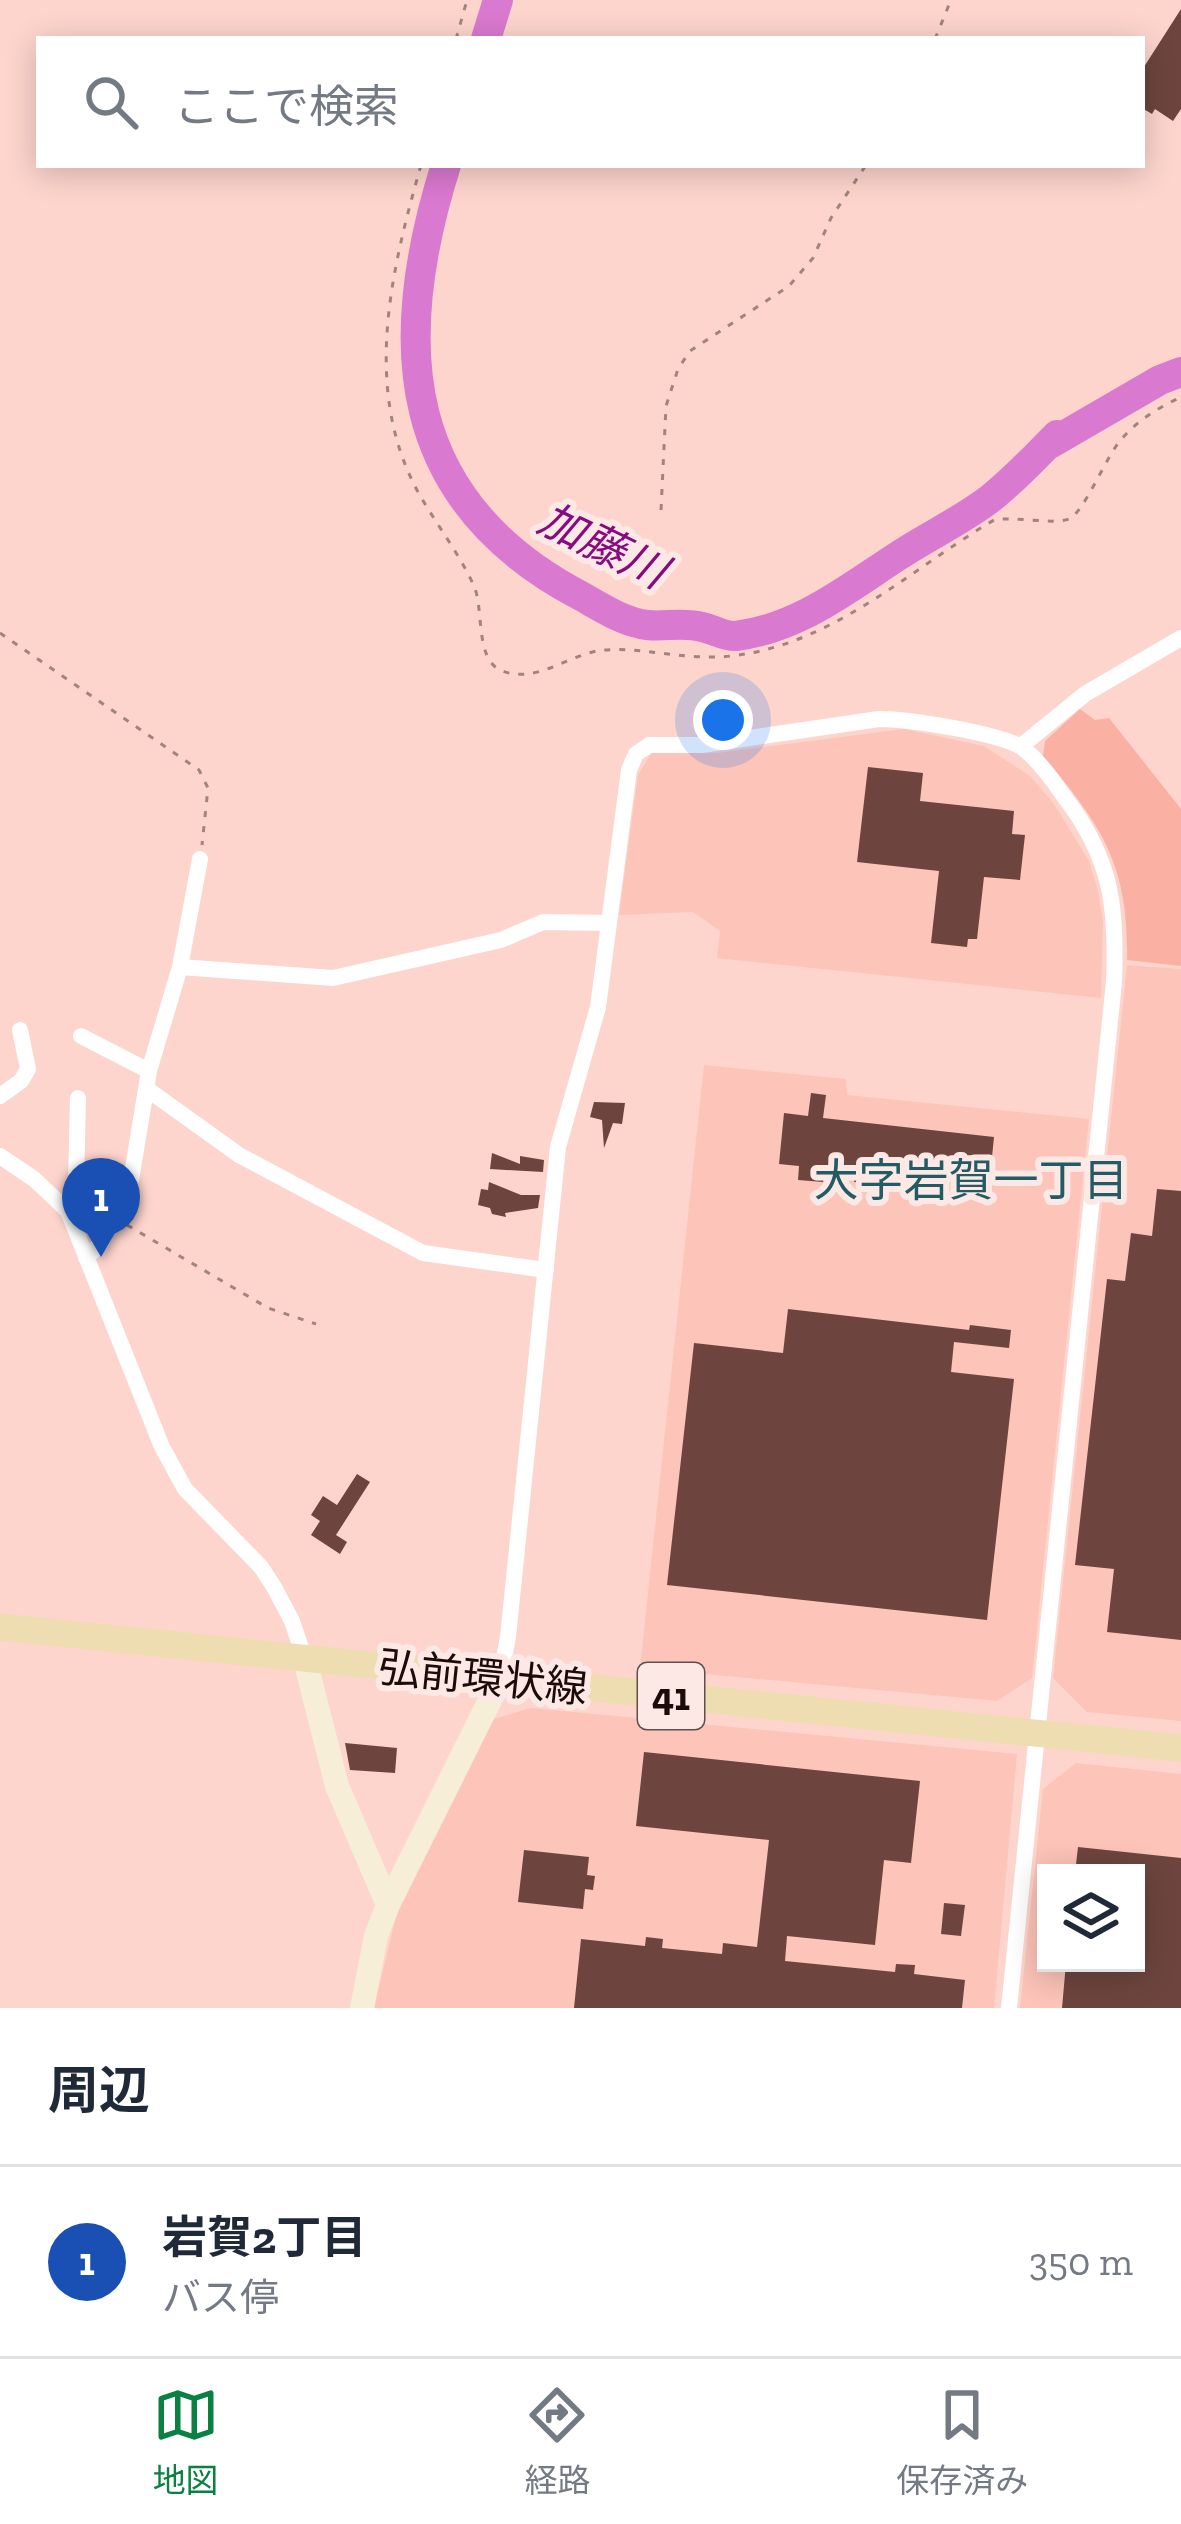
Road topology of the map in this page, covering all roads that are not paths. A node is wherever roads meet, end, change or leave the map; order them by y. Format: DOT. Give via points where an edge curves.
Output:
graph roads {
  1 [pos="1181,638"];
  2 [pos="1021,746"];
  3 [pos="200,859"];
  4 [pos="609,923"];
  5 [pos="180,967"];
  6 [pos="20,1030"];
  7 [pos="81,1036"];
  8 [pos="148,1080"];
  9 [pos="0,1096"];
  10 [pos="78,1098"];
  11 [pos="0,1156"];
  12 [pos="116,1218"];
  13 [pos="86,1258"];
  14 [pos="546,1270"];
  15 [pos="0,1627"];
  16 [pos="305,1660"];
  17 [pos="500,1679"];
  18 [pos="1037,1731"];
  19 [pos="1181,1748"];
  20 [pos="388,1905"];
  21 [pos="362,2008"];
  22 [pos="1009,2008"];
  1 -- 2 [label="street" via="1085,694"];
  2 -- 4 [label="street" via="902,719 649,745 629,770"];
  2 -- 18 [label="street" via="1097,844 1116,932"];
  3 -- 5 [label="street"];
  4 -- 5 [label="street" via="543,922 501,940 333,978"];
  4 -- 14 [label="street" via="589,1047 558,1148"];
  5 -- 8 [label="street"];
  6 -- 9 [label="street" via="28,1070"];
  7 -- 8 [label="street"];
  8 -- 12 [label="street" via="135,1164"];
  8 -- 14 [label="street" via="239,1155 423,1253"];
  10 -- 12 [label="street" via="76,1184"];
  11 -- 13 [label="street" via="68,1211"];
  12 -- 13 [label="street"];
  13 -- 16 [label="street" via="173,1468 261,1567"];
  14 -- 17 [label="street"];
  15 -- 16 [label="main road, 弘前環状線 / 41"];
  16 -- 17 [label="main road, 弘前環状線 / 41"];
  16 -- 20 [label="street" via="337,1786"];
  17 -- 18 [label="main road, 弘前環状線 / 41"];
  17 -- 20 [label="street"];
  18 -- 19 [label="main road, 弘前環状線 / 41"];
  18 -- 22 [label="street"];
  20 -- 21 [label="street"];
}
